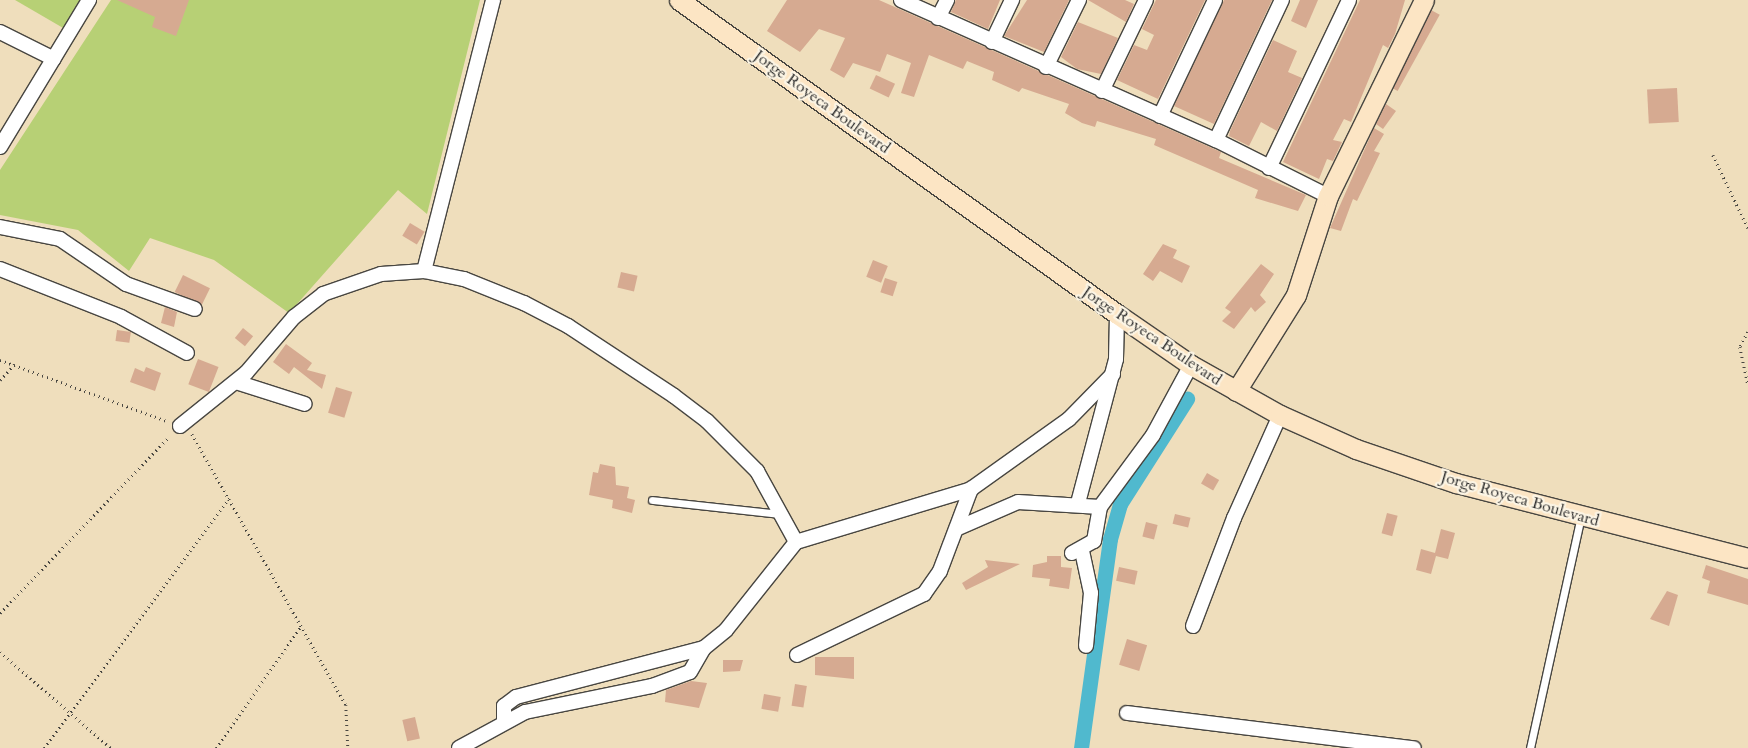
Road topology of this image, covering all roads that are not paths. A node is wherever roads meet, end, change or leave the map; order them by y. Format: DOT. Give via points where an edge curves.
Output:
graph roads {
  1 [pos="89,0"];
  2 [pos="493,0"];
  3 [pos="679,0"];
  4 [pos="901,0"];
  5 [pos="947,0"];
  6 [pos="1012,0"];
  7 [pos="1079,0"];
  8 [pos="1146,0"];
  9 [pos="1216,0"];
  10 [pos="1282,0"];
  11 [pos="1349,0"];
  12 [pos="1424,0"];
  13 [pos="938,18"];
  14 [pos="0,32"];
  15 [pos="992,42"];
  16 [pos="54,59"];
  17 [pos="1046,68"];
  18 [pos="1102,91"];
  19 [pos="1160,116"];
  20 [pos="1216,140"];
  21 [pos="0,147"];
  22 [pos="1269,168"];
  23 [pos="1328,196"];
  24 [pos="0,227"];
  25 [pos="0,269"];
  26 [pos="424,270"];
  27 [pos="195,310"];
  28 [pos="1117,314"];
  29 [pos="187,353"];
  30 [pos="1198,370"];
  31 [pos="1113,374"];
  32 [pos="236,382"];
  33 [pos="1230,387"];
  34 [pos="305,404"];
  35 [pos="1280,415"];
  36 [pos="180,426"];
  37 [pos="971,488"];
  38 [pos="652,500"];
  39 [pos="1078,503"];
  40 [pos="1100,507"];
  41 [pos="782,514"];
  42 [pos="1581,517"];
  43 [pos="958,528"];
  44 [pos="796,542"];
  45 [pos="1748,558"];
  46 [pos="1193,626"];
  47 [pos="1086,646"];
  48 [pos="704,648"];
  49 [pos="797,656"];
  50 [pos="1127,713"];
  51 [pos="504,721"];
  52 [pos="459,748"];
  53 [pos="1414,748"];
  54 [pos="1530,748"];
  1 -- 16 [label="street"];
  2 -- 26 [label="street"];
  3 -- 28 [label="street, Jorge Royeca Boulevard"];
  4 -- 13 [label="street"];
  5 -- 13 [label="street"];
  6 -- 15 [label="street"];
  7 -- 17 [label="street"];
  8 -- 18 [label="street"];
  9 -- 19 [label="street"];
  10 -- 20 [label="street"];
  11 -- 22 [label="street"];
  12 -- 23 [label="street"];
  13 -- 15 [label="street"];
  14 -- 16 [label="street"];
  15 -- 17 [label="street"];
  16 -- 21 [label="street"];
  17 -- 18 [label="street"];
  18 -- 19 [label="street"];
  19 -- 20 [label="street"];
  20 -- 22 [label="street"];
  22 -- 23 [label="street"];
  23 -- 33 [label="street" via="1296,295"];
  24 -- 27 [label="street" via="60,239 126,284"];
  25 -- 29 [label="street" via="122,317"];
  26 -- 32 [label="street" via="381,274 323,294 294,317"];
  26 -- 41 [label="street" via="464,279 524,303 639,372 737,448 757,471"];
  28 -- 30 [label="street, Jorge Royeca Boulevard"];
  28 -- 31 [label="street"];
  30 -- 33 [label="street, Jorge Royeca Boulevard"];
  30 -- 40 [label="street"];
  31 -- 37 [label="street" via="1069,419"];
  31 -- 39 [label="street"];
  32 -- 34 [label="street"];
  32 -- 36 [label="street"];
  33 -- 35 [label="street, Jorge Royeca Boulevard"];
  35 -- 42 [label="street, Jorge Royeca Boulevard" via="1356,449"];
  35 -- 46 [label="street"];
  37 -- 43 [label="street"];
  37 -- 44 [label="street"];
  38 -- 41 [label="lane"];
  39 -- 40 [label="street"];
  39 -- 43 [label="street" via="1018,502"];
  40 -- 47 [label="street" via="1094,541 1077,552 1091,592"];
  41 -- 44 [label="street"];
  42 -- 45 [label="street, Jorge Royeca Boulevard"];
  42 -- 54 [label="lane"];
  43 -- 49 [label="street" via="940,571 924,594"];
  44 -- 48 [label="street" via="726,630"];
  48 -- 51 [label="street" via="690,672"];
  48 -- 51 [label="street" via="516,697 504,706"];
  50 -- 53 [label="street"];
  51 -- 52 [label="street"];
}
